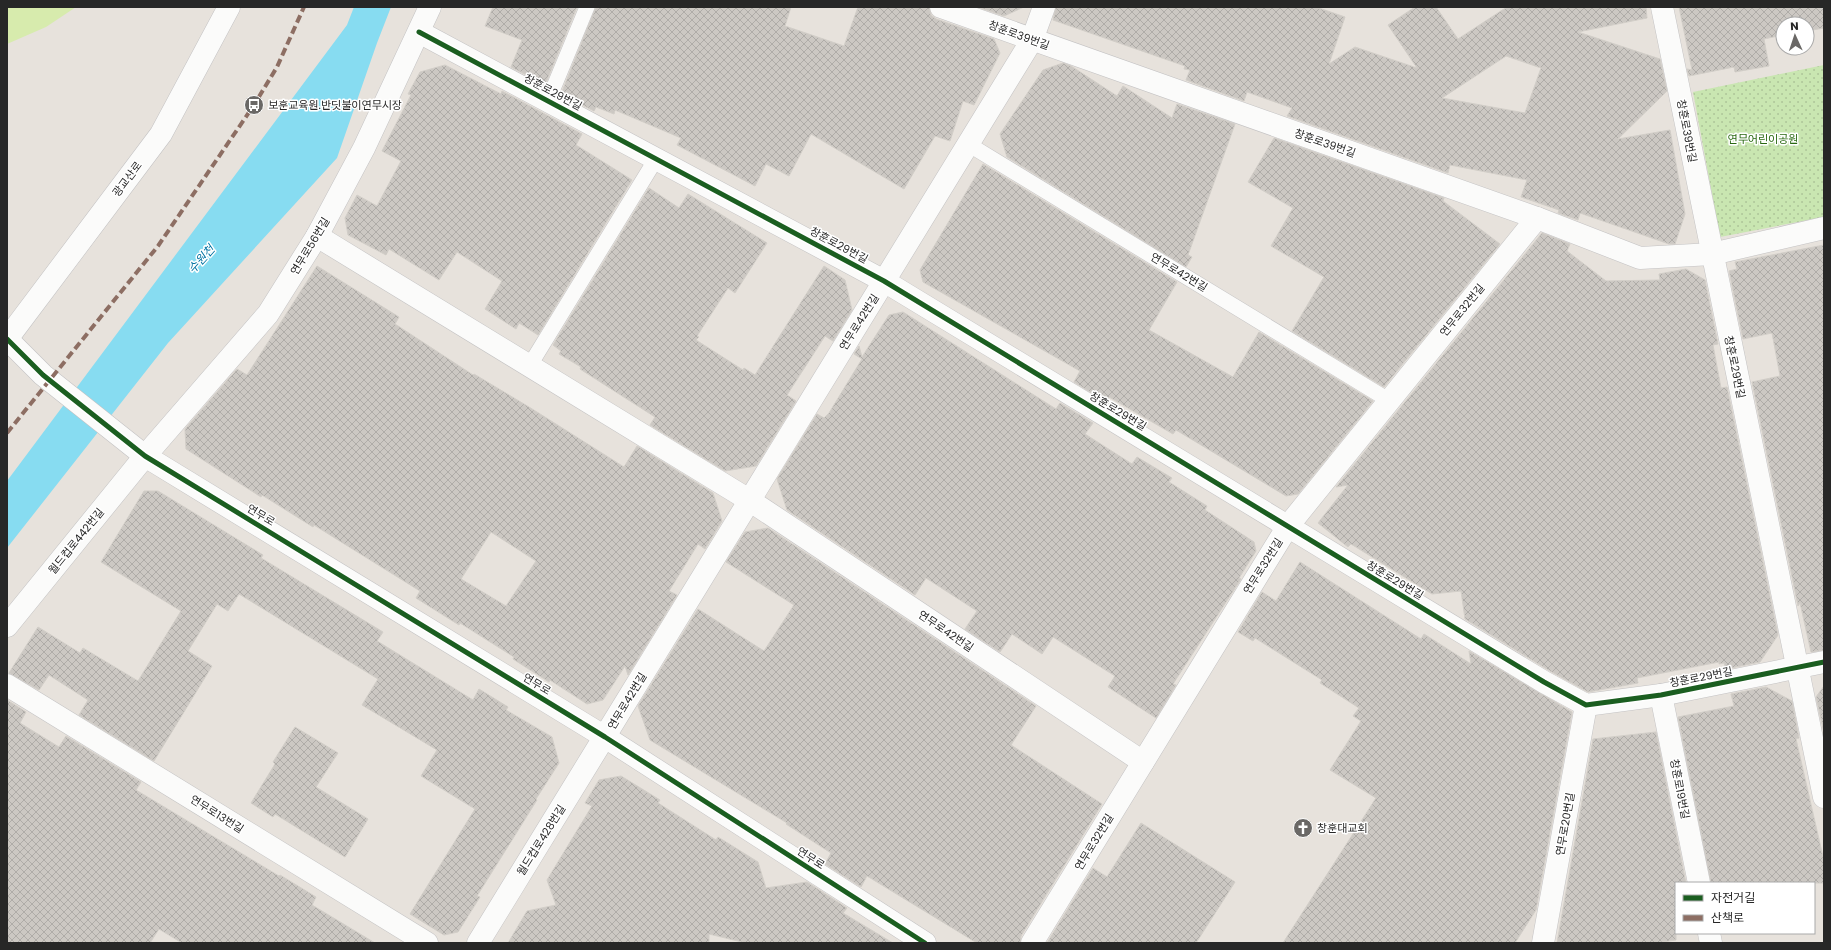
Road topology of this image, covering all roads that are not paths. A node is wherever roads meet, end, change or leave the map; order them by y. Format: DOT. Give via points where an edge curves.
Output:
graph roads {
  1 [pos="229,7"];
  2 [pos="430,7"];
  3 [pos="587,7"];
  4 [pos="941,7"];
  5 [pos="1044,7"];
  6 [pos="1662,7"];
  7 [pos="419,32"];
  8 [pos="1032,40"];
  9 [pos="548,101"];
  10 [pos="968,144"];
  11 [pos="656,159"];
  12 [pos="1537,218"];
  13 [pos="1824,228"];
  14 [pos="317,236"];
  15 [pos="1712,254"];
  16 [pos="884,281"];
  17 [pos="7,339"];
  18 [pos="530,365"];
  19 [pos="1390,400"];
  20 [pos="141,452"];
  21 [pos="749,500"];
  22 [pos="1288,526"];
  23 [pos="7,626"];
  24 [pos="1824,662"];
  25 [pos="1797,668"];
  26 [pos="7,685"];
  27 [pos="1661,695"];
  28 [pos="1586,706"];
  29 [pos="605,737"];
  30 [pos="1143,762"];
  31 [pos="1824,797"];
  32 [pos="1699,882"];
  33 [pos="427,943"];
  34 [pos="478,943"];
  35 [pos="924,943"];
  36 [pos="1032,943"];
  37 [pos="1543,943"];
  1 -- 17 [label="street, 광교산로" via="161,134"];
  2 -- 7 [label="street, 연무로56번길"];
  3 -- 9 [label="lane, 창훈로29번길"];
  4 -- 8 [label="street, 창훈로39번길"];
  5 -- 8 [label="street, 연무로42번길"];
  6 -- 15 [label="street, 창훈로39번길"];
  7 -- 9 [label="street, 창훈로29번길"];
  7 -- 14 [label="street, 연무로56번길" via="364,148"];
  8 -- 10 [label="street, 연무로42번길"];
  8 -- 12 [label="street, 창훈로39번길"];
  9 -- 11 [label="street, 창훈로29번길"];
  10 -- 16 [label="street, 연무로42번길"];
  10 -- 19 [label="lane, 연무로42번길"];
  11 -- 16 [label="street, 창훈로29번길"];
  11 -- 18 [label="lane"];
  12 -- 15 [label="street, 창훈로39번길" via="1640,258"];
  12 -- 19 [label="street, 연무로32번길"];
  13 -- 15 [label="street, 창훈로39번길"];
  14 -- 18 [label="street"];
  14 -- 20 [label="street, 연무로56번길" via="268,314"];
  15 -- 25 [label="street, 창훈로29번길"];
  16 -- 21 [label="street, 연무로42번길"];
  16 -- 22 [label="street, 창훈로29번길"];
  17 -- 20 [label="street, 연무로" via="43,375"];
  18 -- 21 [label="street, 연무로42번길"];
  19 -- 22 [label="street, 연무로32번길"];
  20 -- 23 [label="street, 월드컵로442번길"];
  20 -- 29 [label="street, 연무로"];
  21 -- 29 [label="street, 연무로42번길"];
  21 -- 30 [label="street, 연무로42번길"];
  22 -- 28 [label="street, 창훈로29번길"];
  22 -- 30 [label="street, 연무로32번길"];
  24 -- 25 [label="street, 창훈로29번길"];
  25 -- 27 [label="street, 창훈로29번길"];
  25 -- 31 [label="street"];
  26 -- 33 [label="street, 연무로13번길"];
  27 -- 28 [label="street, 창훈로29번길"];
  27 -- 32 [label="street, 창훈로19번길"];
  28 -- 37 [label="street, 연무로20번길"];
  29 -- 34 [label="street, 월드컵로428번길"];
  29 -- 35 [label="street, 연무로"];
  30 -- 36 [label="street, 연무로32번길"];
}
